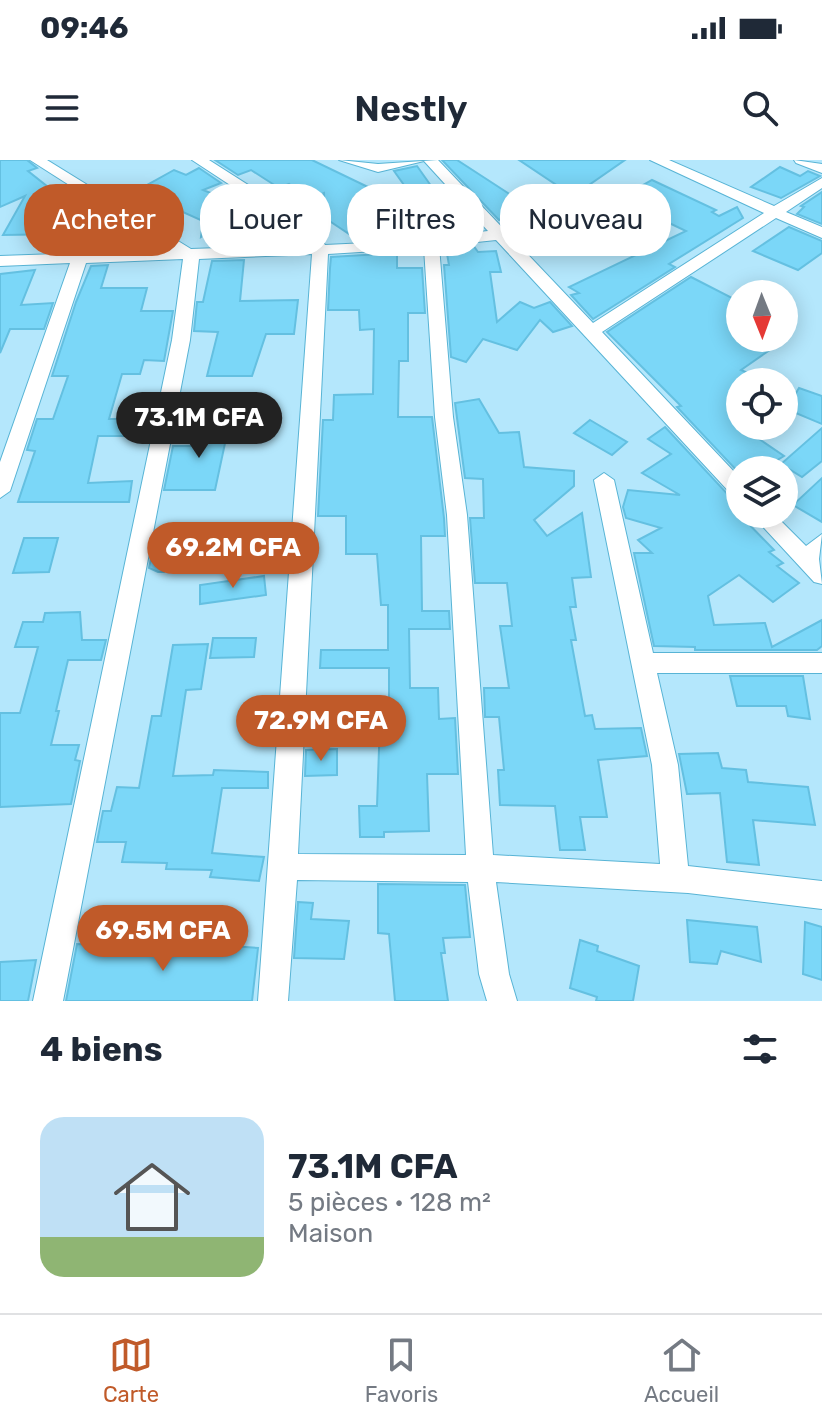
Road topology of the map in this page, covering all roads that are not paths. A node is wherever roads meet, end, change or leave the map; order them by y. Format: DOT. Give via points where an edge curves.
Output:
graph roads {
  1 [pos="37,160"];
  2 [pos="199,160"];
  3 [pos="346,160"];
  4 [pos="417,160"];
  5 [pos="430,160"];
  6 [pos="657,160"];
  7 [pos="801,160"];
  8 [pos="822,169"];
  9 [pos="822,182"];
  10 [pos="237,184"];
  11 [pos="776,212"];
  12 [pos="822,233"];
  13 [pos="498,235"];
  14 [pos="484,236"];
  15 [pos="191,256"];
  16 [pos="200,256"];
  17 [pos="320,256"];
  18 [pos="432,256"];
  19 [pos="80,258"];
  20 [pos="0,261"];
  21 [pos="592,331"];
  22 [pos="726,476"];
  23 [pos="604,480"];
  24 [pos="0,491"];
  25 [pos="775,528"];
  26 [pos="822,542"];
  27 [pos="806,560"];
  28 [pos="822,576"];
  29 [pos="645,663"];
  30 [pos="822,663"];
  31 [pos="480,866"];
  32 [pos="284,867"];
  33 [pos="675,877"];
  34 [pos="822,895"];
  35 [pos="48,1001"];
  36 [pos="273,1001"];
  37 [pos="502,1001"];
  1 -- 15 [label="street"];
  2 -- 10 [label="street"];
  3 -- 4 [label="street" via="378,168"];
  5 -- 13 [label="street"];
  6 -- 11 [label="street"];
  7 -- 8 [label="street"];
  9 -- 11 [label="street"];
  11 -- 12 [label="street"];
  11 -- 21 [label="street"];
  13 -- 14 [label="street"];
  13 -- 21 [label="street"];
  15 -- 16 [label="street"];
  15 -- 19 [label="street"];
  15 -- 35 [label="street" via="181,340"];
  17 -- 32 [label="street"];
  18 -- 31 [label="street" via="457,515"];
  19 -- 20 [label="street"];
  19 -- 24 [label="street"];
  21 -- 22 [label="street"];
  23 -- 29 [label="street"];
  25 -- 27 [label="street"];
  26 -- 27 [label="street"];
  27 -- 28 [label="street"];
  29 -- 30 [label="street"];
  29 -- 33 [label="street" via="665,765"];
  31 -- 32 [label="street"];
  31 -- 33 [label="street"];
  31 -- 37 [label="street"];
  32 -- 36 [label="street"];
  33 -- 34 [label="street"];
}
